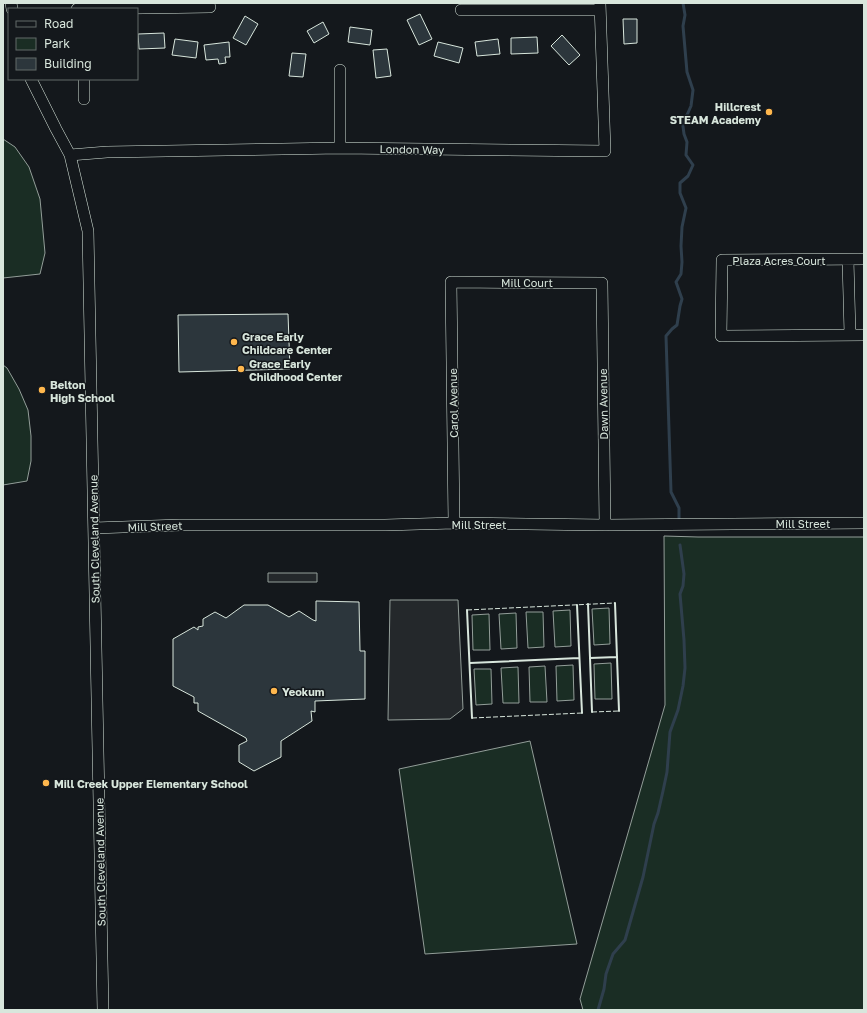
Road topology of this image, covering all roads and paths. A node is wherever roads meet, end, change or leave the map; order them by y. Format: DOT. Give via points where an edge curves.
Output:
graph roads {
  1 [pos="600,6"];
  2 [pos="210,7"];
  3 [pos="138,8"];
  4 [pos="461,10"];
  5 [pos="340,70"];
  6 [pos="32,80"];
  7 [pos="84,80"];
  8 [pos="84,98"];
  9 [pos="340,148"];
  10 [pos="70,155"];
  11 [pos="864,259"];
  12 [pos="848,260"];
  13 [pos="451,282"];
  14 [pos="602,283"];
  15 [pos="850,334"];
  16 [pos="864,335"];
  17 [pos="864,523"];
  18 [pos="454,524"];
  19 [pos="605,525"];
  20 [pos="94,528"];
  21 [pos="103,1010"];
  1 -- 4 [label="street"];
  1 -- 9 [label="street, London Way" via="605,151"];
  2 -- 3 [label="street"];
  5 -- 9 [label="street"];
  6 -- 10 [label="street, South Cleveland Avenue"];
  7 -- 8 [label="street"];
  9 -- 10 [label="street, London Way"];
  10 -- 20 [label="street, South Cleveland Avenue" via="88,231"];
  11 -- 12 [label="street, Plaza Acres Court"];
  12 -- 15 [label="street"];
  12 -- 15 [label="street, Plaza Acres Court" via="722,260 721,336"];
  13 -- 14 [label="street, Mill Court"];
  13 -- 18 [label="street, Carol Avenue"];
  14 -- 19 [label="street, Dawn Avenue"];
  15 -- 16 [label="street, Plaza Acres Court"];
  17 -- 19 [label="street, Mill Street"];
  18 -- 19 [label="street, Mill Street"];
  18 -- 20 [label="street, Mill Street" via="180,525"];
  20 -- 21 [label="street, South Cleveland Avenue"];
}
